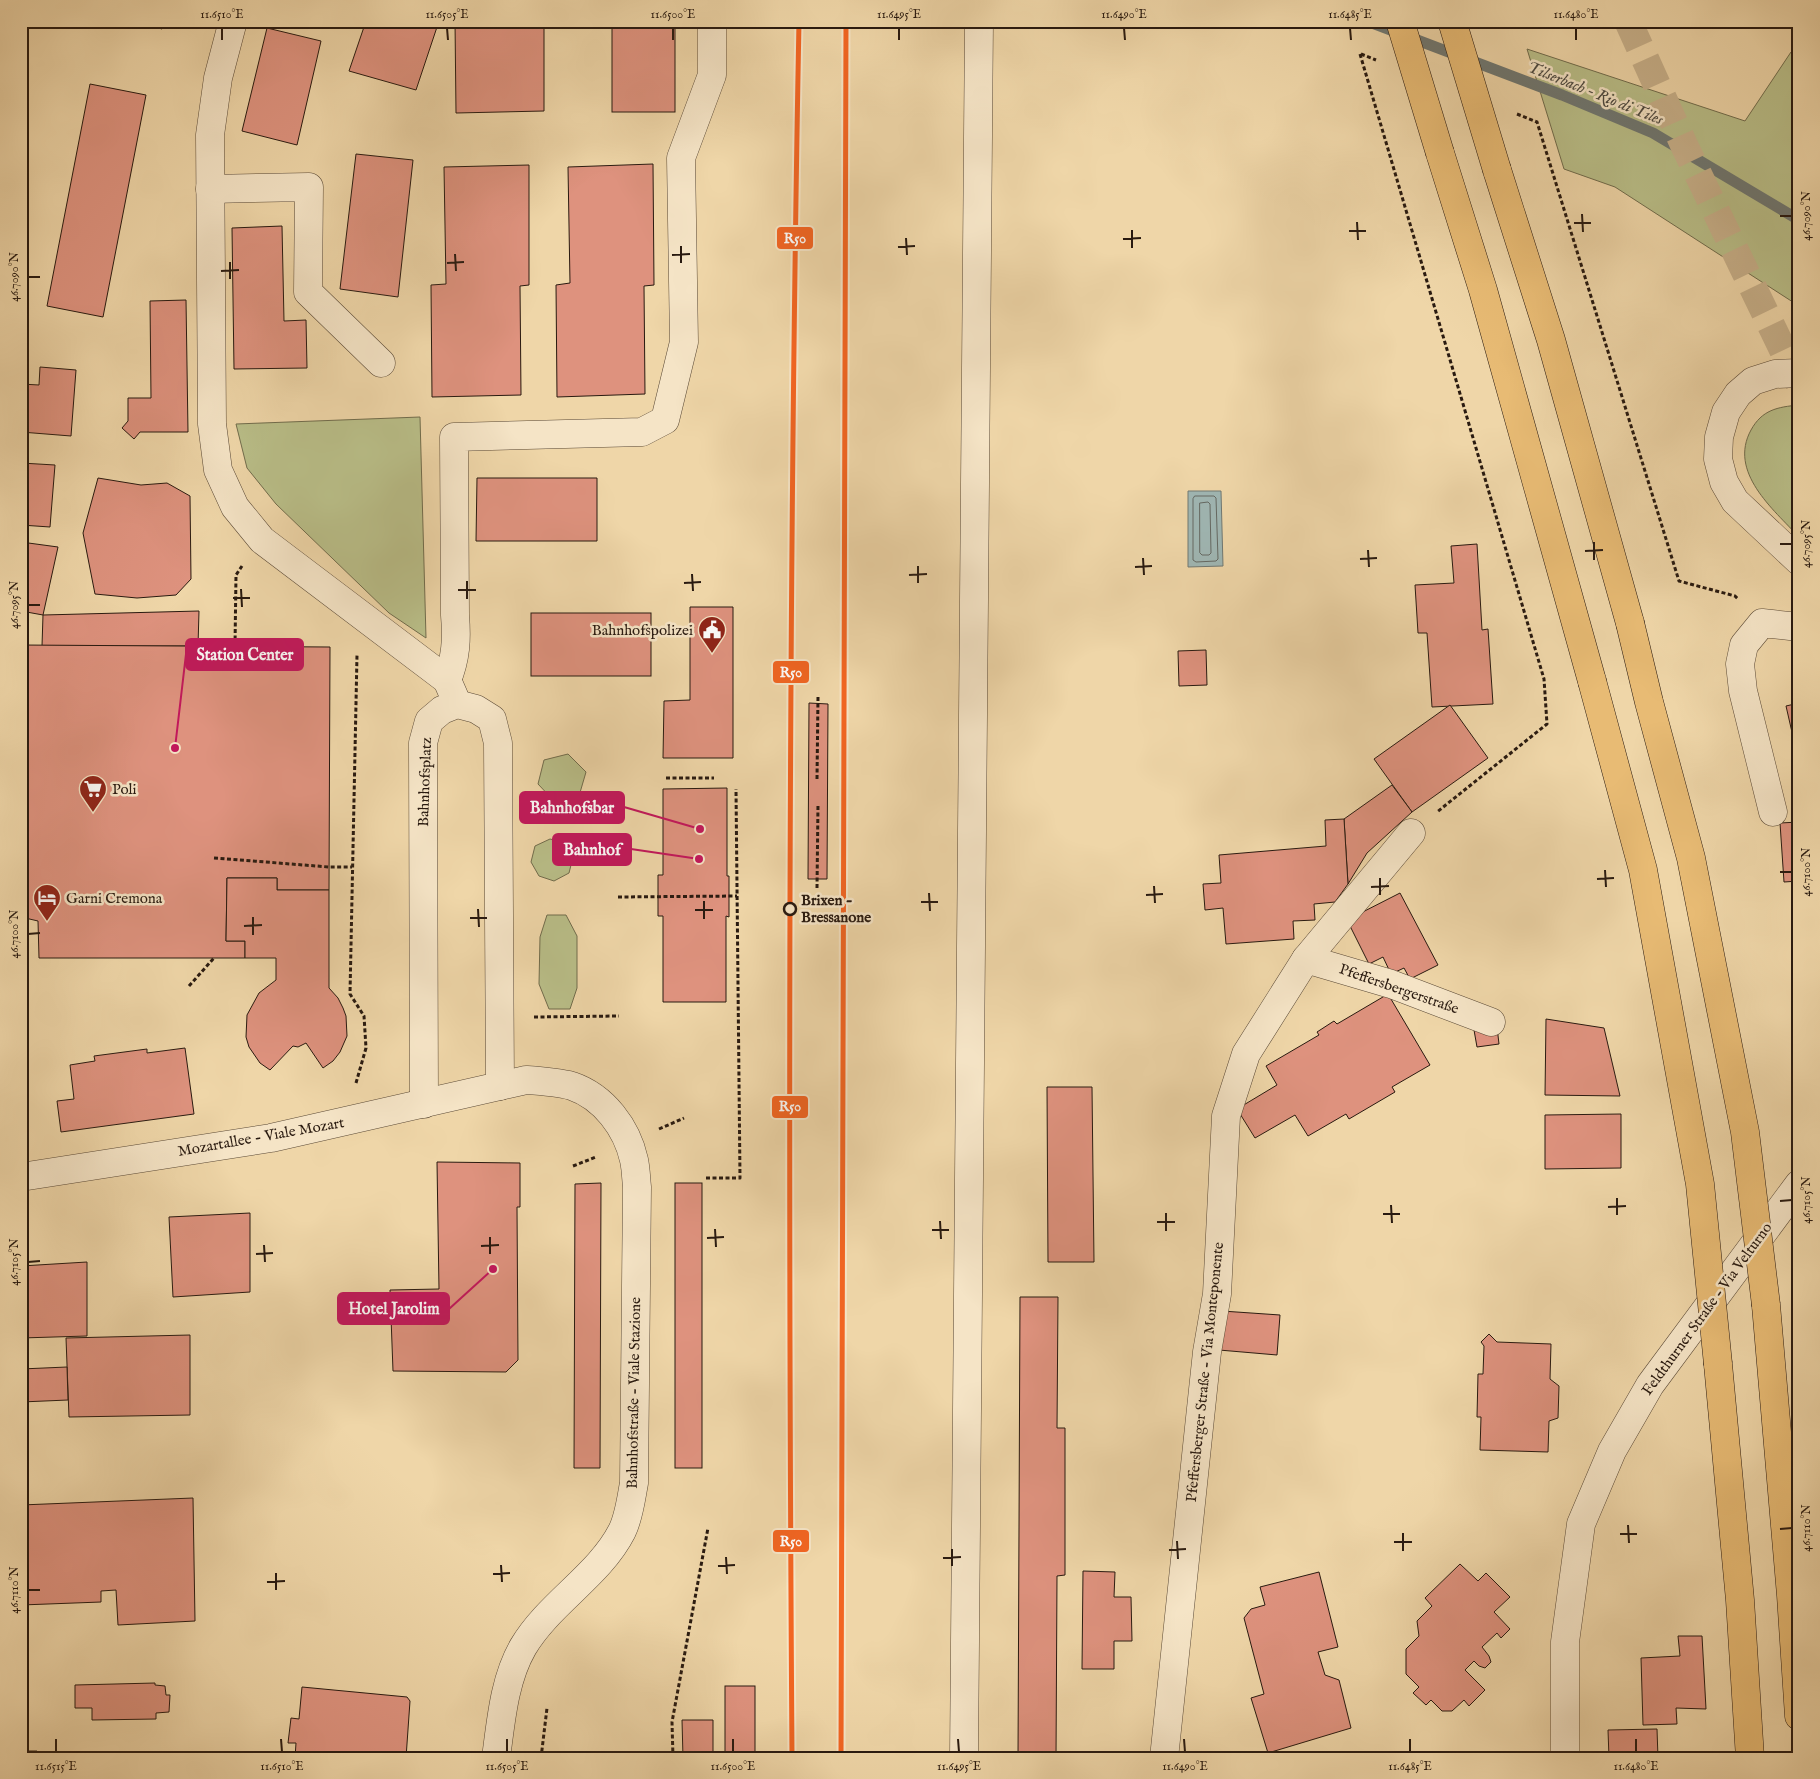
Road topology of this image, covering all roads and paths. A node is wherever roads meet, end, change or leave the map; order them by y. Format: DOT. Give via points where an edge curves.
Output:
graph roads {
  1 [pos="232,21"];
  2 [pos="712,21"];
  3 [pos="979,21"];
  4 [pos="1400,21"];
  5 [pos="1452,21"];
  6 [pos="1360,54"];
  7 [pos="1537,122"];
  8 [pos="210,189"];
  9 [pos="381,363"];
  10 [pos="1799,374"];
  11 [pos="262,540"];
  12 [pos="1799,561"];
  13 [pos="1735,596"];
  14 [pos="358,612"];
  15 [pos="1799,627"];
  16 [pos="235,646"];
  17 [pos="452,692"];
  18 [pos="818,697"];
  19 [pos="666,778"];
  20 [pos="714,778"];
  21 [pos="817,779"];
  22 [pos="736,789"];
  23 [pos="818,804"];
  24 [pos="1773,812"];
  25 [pos="1411,833"];
  26 [pos="214,858"];
  27 [pos="352,866"];
  28 [pos="817,888"];
  29 [pos="737,896"];
  30 [pos="618,897"];
  31 [pos="214,958"];
  32 [pos="1306,959"];
  33 [pos="189,986"];
  34 [pos="1491,1022"];
  35 [pos="355,1086"];
  36 [pos="500,1086"];
  37 [pos="424,1104"];
  38 [pos="21,1176"];
  39 [pos="706,1178"];
  40 [pos="1799,1184"];
  41 [pos="708,1528"];
  42 [pos="547,1708"];
  43 [pos="1799,1716"];
  44 [pos="496,1758"];
  45 [pos="541,1758"];
  46 [pos="673,1758"];
  47 [pos="964,1758"];
  48 [pos="1164,1758"];
  49 [pos="1565,1758"];
  50 [pos="1750,1758"];
  1 -- 8 [label="street" via="218,78 210,135"];
  2 -- 17 [label="street" via="712,75 681,158 684,342 665,420 642,432 454,437 457,641"];
  3 -- 47 [label="street"];
  4 -- 50 [label="highway, bridge" via="1484,290 1643,870 1700,1184 1740,1600"];
  5 -- 43 [label="highway, bridge" via="1551,340 1691,858 1745,1132 1766,1305"];
  6 -- 25 [label="path" via="1544,678 1547,724"];
  7 -- 13 [label="path" via="1679,581"];
  8 -- 9 [label="street" via="309,187 308,292"];
  8 -- 11 [label="street" via="212,424 218,470 235,507"];
  10 -- 12 [label="street" via="1775,374 1753,381 1738,394 1726,412 1719,437 1718,459 1724,482 1735,501"];
  11 -- 14 [label="street"];
  11 -- 16 [label="path" via="236,575"];
  14 -- 17 [label="street"];
  14 -- 27 [label="path"];
  15 -- 24 [label="street" via="1762,623 1744,645 1740,664 1743,691"];
  17 -- 36 [label="street" via="492,719 498,743"];
  17 -- 37 [label="street, Bahnhofsplatz" via="442,710 429,721 423,743"];
  18 -- 21 [label="path"];
  19 -- 20 [label="path"];
  22 -- 29 [label="path"];
  23 -- 28 [label="path"];
  25 -- 32 [label="street, Pfeffersberger Straße - Via Monteponente"];
  26 -- 27 [label="path"];
  27 -- 35 [label="path" via="350,994 364,1016 366,1048"];
  29 -- 30 [label="path"];
  29 -- 39 [label="path" via="740,1178"];
  31 -- 33 [label="path"];
  32 -- 34 [label="street, Pfeffersbergerstraße" via="1391,984"];
  32 -- 48 [label="street, Pfeffersberger Straße - Via Monteponente" via="1246,1054 1226,1116 1216,1294"];
  36 -- 37 [label="street, Mozartallee - Viale Mozart"];
  36 -- 44 [label="street, Bahnhofstraße - Viale Stazione" via="526,1080 549,1082 573,1086 595,1099 615,1118 629,1143 637,1187 634,1484 630,1506 622,1531 606,1554 543,1618 523,1648 509,1680"];
  37 -- 38 [label="street, Mozartallee - Viale Mozart" via="271,1138"];
  40 -- 49 [label="street, Feldthurner Straße - Via Velturno" via="1650,1385 1612,1451 1581,1524 1565,1642"];
  41 -- 46 [label="path" via="672,1722"];
  42 -- 45 [label="path"];
}
